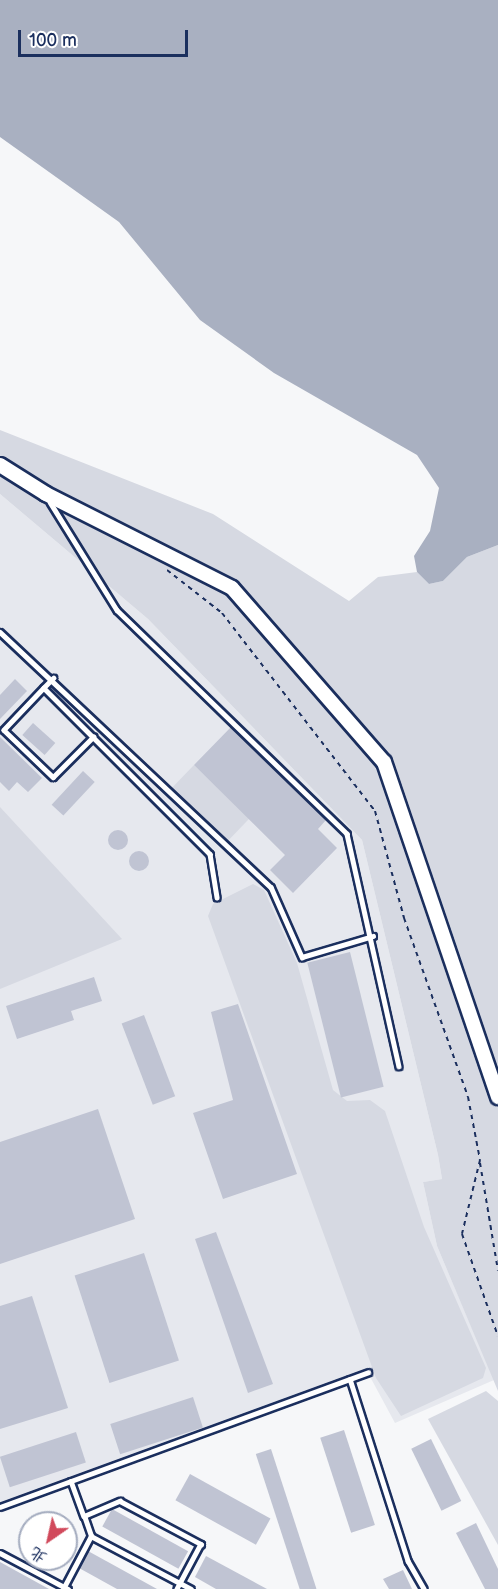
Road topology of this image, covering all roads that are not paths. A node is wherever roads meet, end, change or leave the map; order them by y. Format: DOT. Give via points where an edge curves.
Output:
graph roads {
  1 [pos="0,465"];
  2 [pos="46,494"];
  3 [pos="0,632"];
  4 [pos="54,678"];
  5 [pos="44,688"];
  6 [pos="93,737"];
  7 [pos="217,897"];
  8 [pos="372,936"];
  9 [pos="399,1066"];
  10 [pos="498,1097"];
  11 [pos="368,1372"];
  12 [pos="350,1379"];
  13 [pos="71,1481"];
  14 [pos="0,1507"];
  15 [pos="84,1516"];
  16 [pos="91,1536"];
  17 [pos="0,1553"];
  18 [pos="180,1583"];
  19 [pos="65,1588"];
  20 [pos="177,1589"];
  21 [pos="191,1589"];
  22 [pos="424,1589"];
  1 -- 2 [label="street"];
  2 -- 8 [label="lane" via="117,610 347,834"];
  2 -- 10 [label="street" via="232,588 384,762"];
  3 -- 4 [label="lane"];
  4 -- 5 [label="lane"];
  4 -- 8 [label="lane" via="271,887 302,957"];
  5 -- 6 [label="lane"];
  5 -- 6 [label="lane" via="4,730 53,777"];
  6 -- 7 [label="lane" via="210,854"];
  8 -- 9 [label="lane"];
  11 -- 13 [label="lane"];
  12 -- 22 [label="lane" via="408,1561"];
  13 -- 14 [label="lane"];
  13 -- 15 [label="lane"];
  15 -- 16 [label="lane"];
  15 -- 18 [label="lane" via="120,1501 201,1544"];
  16 -- 18 [label="lane"];
  16 -- 19 [label="lane"];
  17 -- 19 [label="lane"];
  18 -- 20 [label="lane"];
  18 -- 21 [label="lane"];
}
